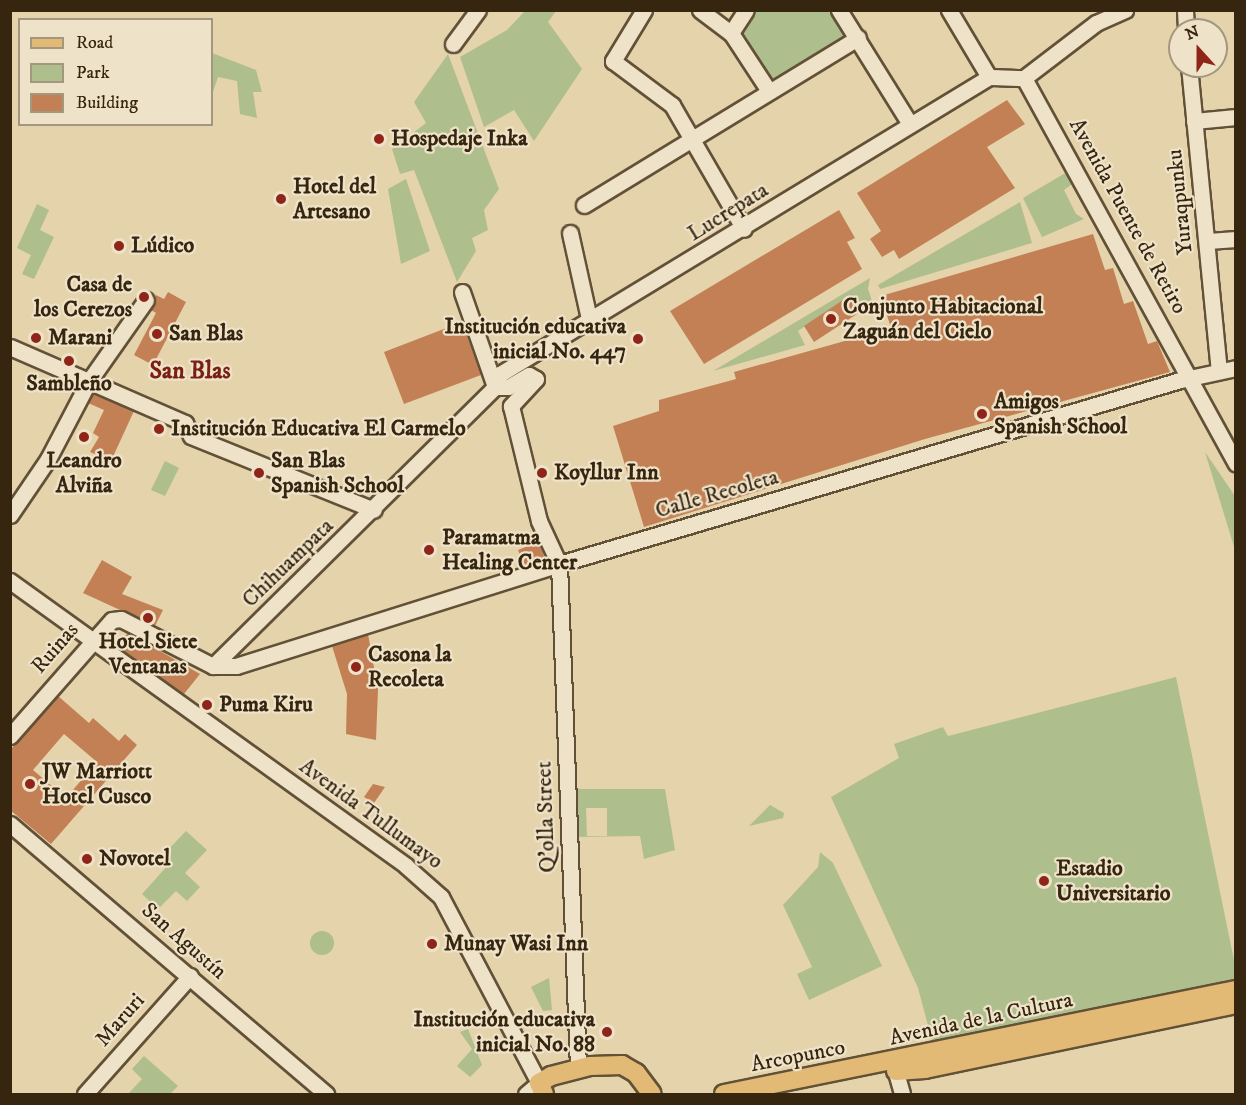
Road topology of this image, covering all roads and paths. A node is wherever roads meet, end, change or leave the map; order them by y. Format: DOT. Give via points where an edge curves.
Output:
graph roads {
  1 [pos="478,10"];
  2 [pos="644,10"];
  3 [pos="700,10"];
  4 [pos="746,10"];
  5 [pos="839,10"];
  6 [pos="949,10"];
  7 [pos="1125,10"];
  8 [pos="732,33"];
  9 [pos="858,38"];
  10 [pos="453,44"];
  11 [pos="989,77"];
  12 [pos="1024,78"];
  13 [pos="1190,78"];
  14 [pos="769,91"];
  15 [pos="1236,117"];
  16 [pos="1194,122"];
  17 [pos="910,124"];
  18 [pos="692,139"];
  19 [pos="584,205"];
  20 [pos="744,229"];
  21 [pos="570,233"];
  22 [pos="1236,239"];
  23 [pos="1208,241"];
  24 [pos="462,292"];
  25 [pos="146,300"];
  26 [pos="590,322"];
  27 [pos="10,347"];
  28 [pos="1236,368"];
  29 [pos="1219,370"];
  30 [pos="1191,377"];
  31 [pos="89,381"];
  32 [pos="495,387"];
  33 [pos="1236,464"];
  34 [pos="374,510"];
  35 [pos="10,515"];
  36 [pos="559,564"];
  37 [pos="10,581"];
  38 [pos="92,638"];
  39 [pos="213,666"];
  40 [pos="10,736"];
  41 [pos="10,824"];
  42 [pos="189,976"];
  43 [pos="1236,990"];
  44 [pos="1236,1004"];
  45 [pos="1145,1016"];
  46 [pos="890,1066"];
  47 [pos="578,1068"];
  48 [pos="534,1091"];
  49 [pos="645,1091"];
  50 [pos="85,1095"];
  51 [pos="326,1095"];
  52 [pos="724,1095"];
  53 [pos="903,1095"];
  1 -- 10 [label="street"];
  2 -- 18 [label="street" via="613,61 672,105"];
  3 -- 8 [label="street"];
  4 -- 8 [label="street"];
  5 -- 9 [label="street"];
  6 -- 11 [label="street"];
  7 -- 12 [label="street" via="1096,23"];
  8 -- 14 [label="street"];
  9 -- 14 [label="street"];
  9 -- 17 [label="street"];
  11 -- 12 [label="street"];
  11 -- 17 [label="street, Lucrepata"];
  12 -- 30 [label="street, Avenida Puente de Retiro"];
  13 -- 16 [label="street, Yuraqpunku"];
  14 -- 18 [label="street"];
  15 -- 16 [label="street"];
  16 -- 23 [label="street, Yuraqpunku"];
  17 -- 20 [label="street, Lucrepata"];
  18 -- 19 [label="street"];
  18 -- 20 [label="street"];
  20 -- 26 [label="street, Lucrepata"];
  21 -- 26 [label="street"];
  22 -- 23 [label="street"];
  23 -- 29 [label="street, Yuraqpunku"];
  24 -- 32 [label="street"];
  25 -- 31 [label="street"];
  26 -- 32 [label="street, Lucrepata" via="500,374"];
  27 -- 31 [label="street"];
  28 -- 29 [label="street, Calle Recoleta"];
  29 -- 30 [label="street, Calle Recoleta"];
  30 -- 33 [label="street, Avenida Puente de Retiro"];
  30 -- 36 [label="street, Calle Recoleta"];
  31 -- 34 [label="street" via="186,423 191,436"];
  31 -- 35 [label="street" via="48,459"];
  32 -- 34 [label="street, Chihuampata"];
  32 -- 36 [label="street" via="508,387 529,375 536,379 511,406 539,521"];
  34 -- 39 [label="street, Chihuampata"];
  36 -- 39 [label="street, Calle Recoleta" via="253,662"];
  36 -- 47 [label="street, Q'olla Street"];
  37 -- 38 [label="street, Avenida Tullumayo"];
  38 -- 39 [label="street, Ruinas" via="112,620 121,619"];
  38 -- 40 [label="street, Ruinas"];
  38 -- 48 [label="street, Avenida Tullumayo" via="406,867 441,897"];
  41 -- 42 [label="street, San Agustín"];
  42 -- 50 [label="street, Maruri"];
  42 -- 51 [label="street, San Agustín"];
  43 -- 45 [label="main road, Avenida de la Cultura"];
  44 -- 45 [label="main road, Avenida de la Cultura"];
  45 -- 46 [label="main road, Avenida de la Cultura"];
  46 -- 52 [label="main road, Arcopunco"];
  46 -- 53 [label="street"];
  47 -- 48 [label="main road"];
  47 -- 49 [label="main road" via="622,1065"];
}
